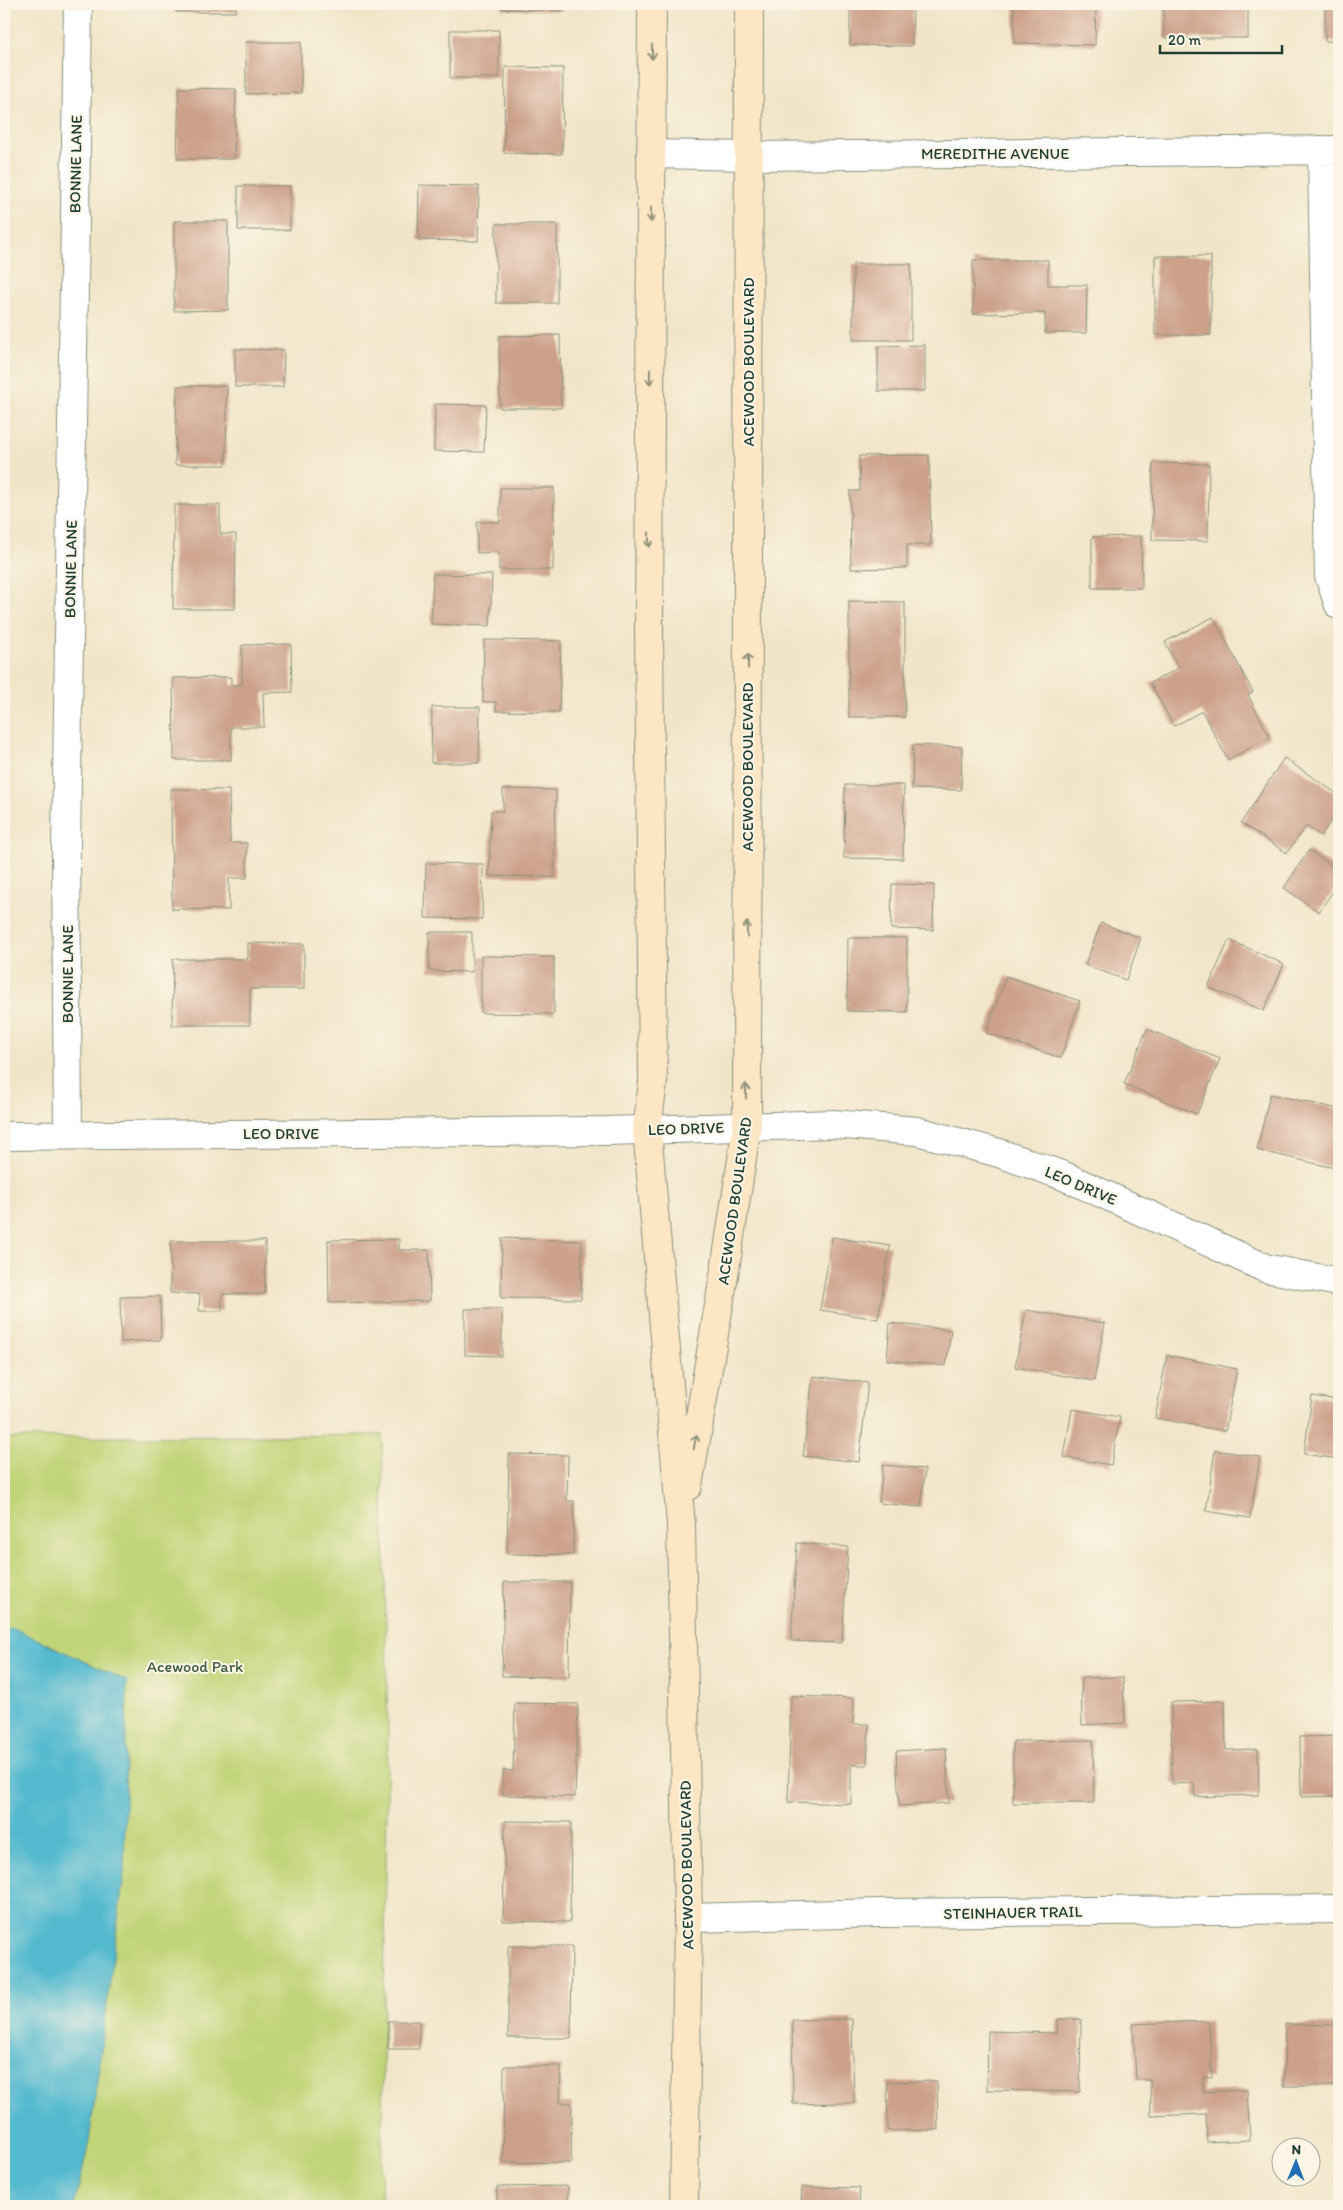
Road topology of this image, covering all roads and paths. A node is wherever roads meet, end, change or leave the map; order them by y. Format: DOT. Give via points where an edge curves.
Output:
graph roads {
  1 [pos="78,4"];
  2 [pos="652,4"];
  3 [pos="750,4"];
  4 [pos="1330,150"];
  5 [pos="651,154"];
  6 [pos="748,156"];
  7 [pos="1339,605"];
  8 [pos="747,1126"];
  9 [pos="646,1129"];
  10 [pos="68,1135"];
  11 [pos="4,1136"];
  12 [pos="1339,1282"];
  13 [pos="681,1525"];
  14 [pos="1339,1908"];
  15 [pos="688,1918"];
  16 [pos="684,2206"];
  1 -- 10 [label="street, BONNIE LANE" via="66,850"];
  2 -- 5 [label="street, ACEWOOD BOULEVARD, one-way"];
  3 -- 6 [label="street, ACEWOOD BOULEVARD"];
  4 -- 6 [label="street, MEREDITHE AVENUE"];
  4 -- 7 [label="street" via="1329,576"];
  5 -- 6 [label="street, MEREDITHE AVENUE"];
  5 -- 9 [label="street, ACEWOOD BOULEVARD, one-way" via="649,631 653,1082"];
  8 -- 6 [label="street, ACEWOOD BOULEVARD, one-way"];
  8 -- 9 [label="street, LEO DRIVE"];
  8 -- 12 [label="street, LEO DRIVE" via="834,1124 916,1131 999,1153 1064,1176 1265,1268"];
  13 -- 8 [label="street, ACEWOOD BOULEVARD, one-way"];
  9 -- 10 [label="street, LEO DRIVE"];
  9 -- 13 [label="street, ACEWOOD BOULEVARD"];
  10 -- 11 [label="street, LEO DRIVE"];
  13 -- 15 [label="street, ACEWOOD BOULEVARD"];
  14 -- 15 [label="street, STEINHAUER TRAIL"];
  15 -- 16 [label="street, ACEWOOD BOULEVARD"];
}
